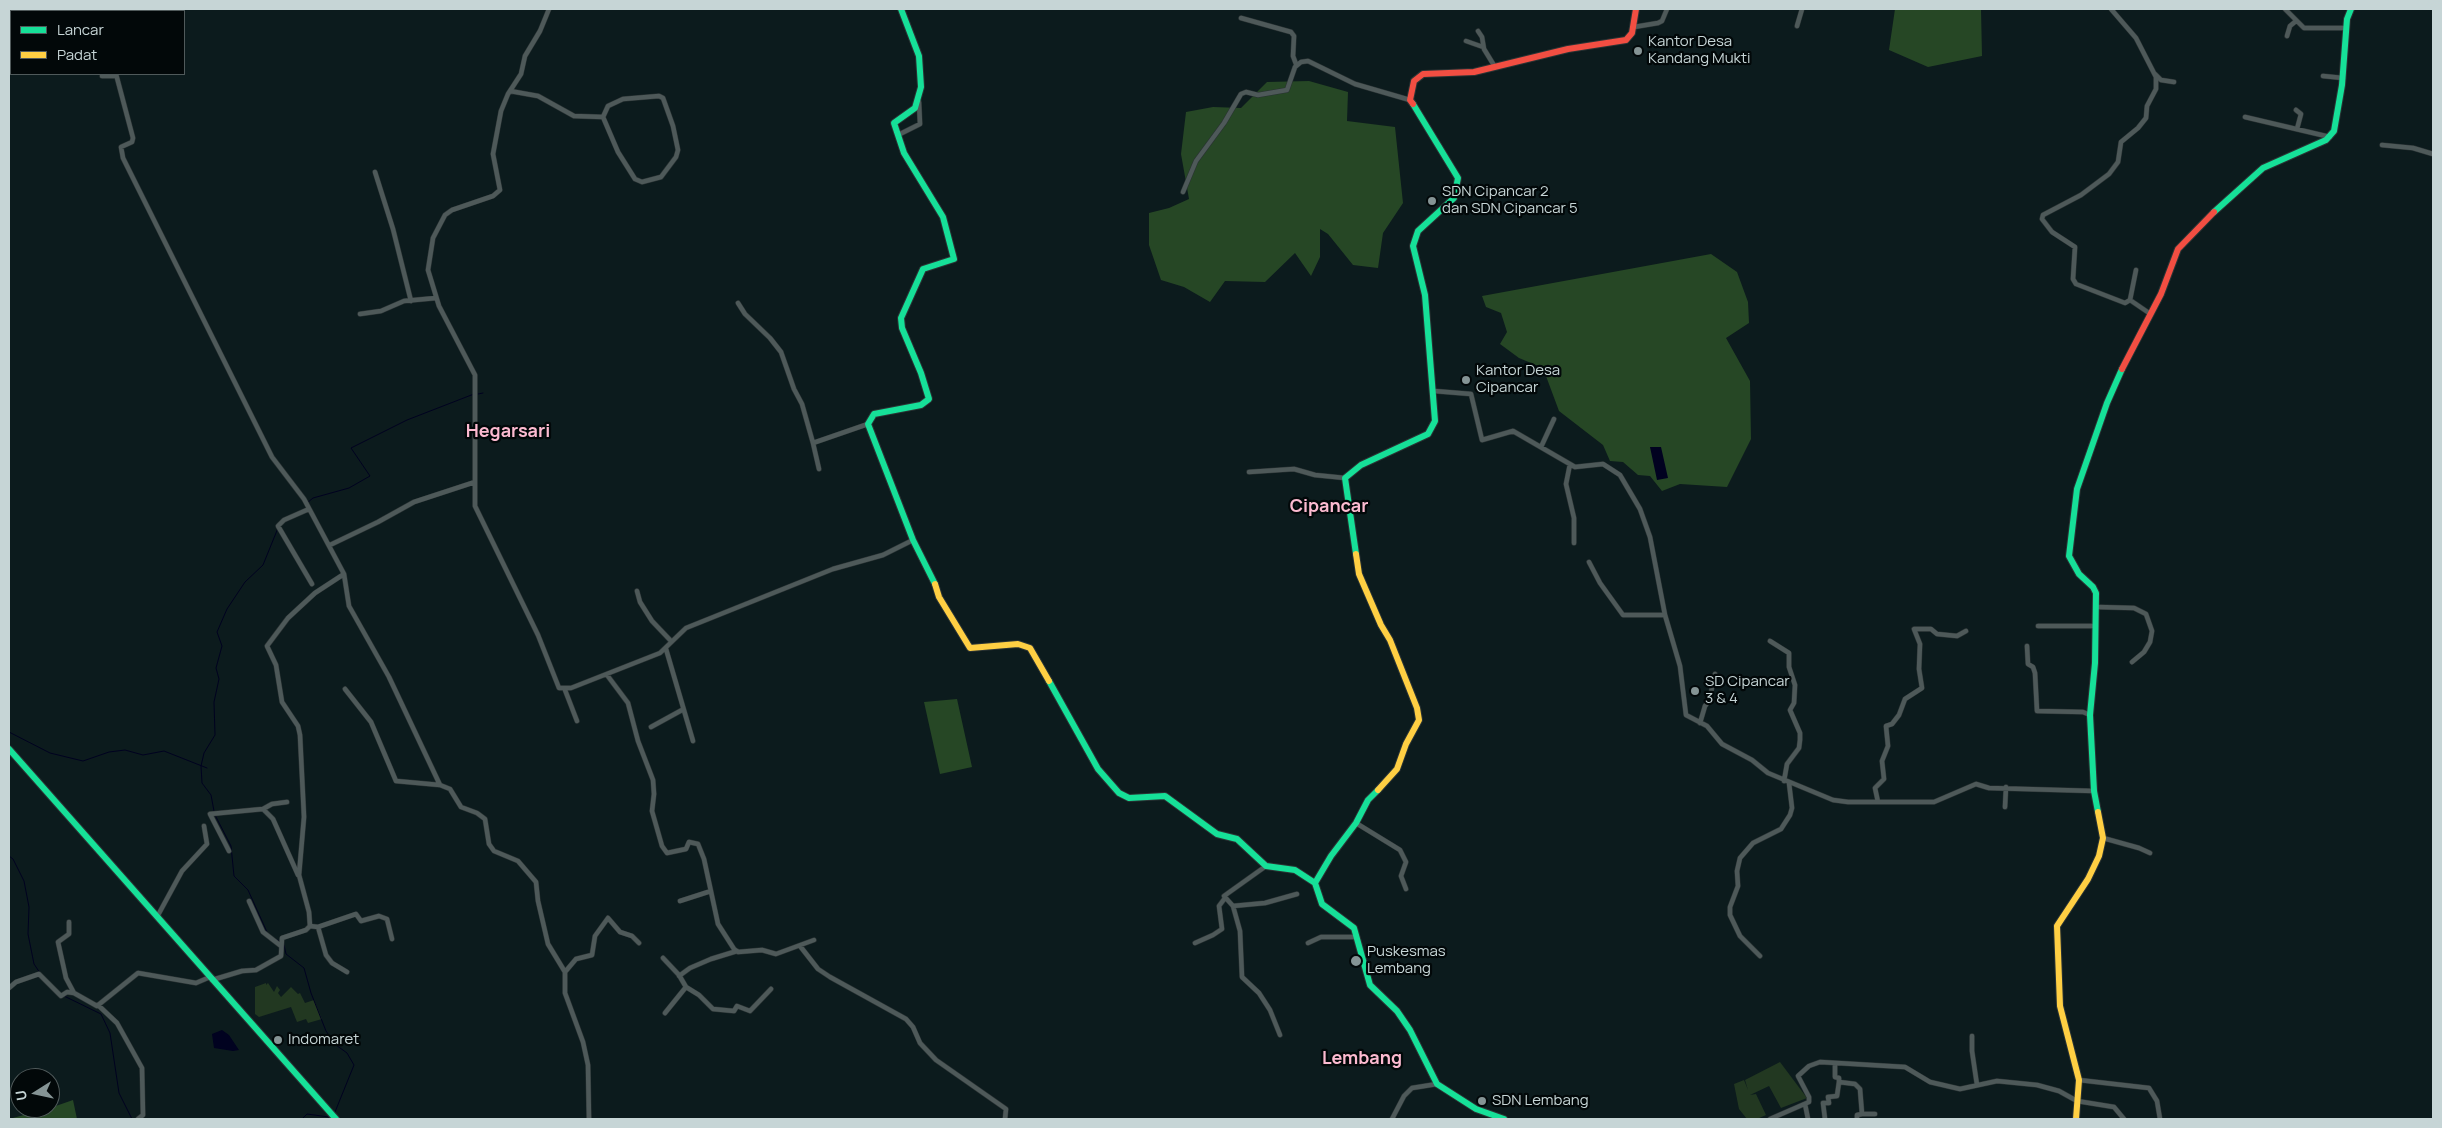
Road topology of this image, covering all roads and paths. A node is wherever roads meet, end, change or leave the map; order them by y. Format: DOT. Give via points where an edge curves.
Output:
graph roads {
  1 [pos="549,9"];
  2 [pos="901,9"];
  3 [pos="1636,9"];
  4 [pos="1666,9"];
  5 [pos="1802,9"];
  6 [pos="2111,9"];
  7 [pos="2285,9"];
  8 [pos="2351,9"];
  9 [pos="1241,18"];
  10 [pos="2296,21"];
  11 [pos="1797,26"];
  12 [pos="1634,27"];
  13 [pos="2346,28"];
  14 [pos="1478,31"];
  15 [pos="2287,36"];
  16 [pos="1466,41"];
  17 [pos="1483,47"];
  18 [pos="1296,64"];
  19 [pos="1495,67"];
  20 [pos="2154,73"];
  21 [pos="116,75"];
  22 [pos="102,76"];
  23 [pos="2323,76"];
  24 [pos="2343,78"];
  25 [pos="2174,82"];
  26 [pos="510,91"];
  27 [pos="1410,100"];
  28 [pos="918,102"];
  29 [pos="2296,110"];
  30 [pos="603,117"];
  31 [pos="2245,117"];
  32 [pos="2297,129"];
  33 [pos="898,135"];
  34 [pos="2330,137"];
  35 [pos="2382,145"];
  36 [pos="2433,154"];
  37 [pos="375,172"];
  38 [pos="1183,192"];
  39 [pos="2136,270"];
  40 [pos="436,298"];
  41 [pos="2130,300"];
  42 [pos="411,301"];
  43 [pos="738,303"];
  44 [pos="2149,312"];
  45 [pos="360,314"];
  46 [pos="1434,391"];
  47 [pos="1554,419"];
  48 [pos="868,424"];
  49 [pos="813,444"];
  50 [pos="1541,447"];
  51 [pos="1570,464"];
  52 [pos="819,469"];
  53 [pos="1249,472"];
  54 [pos="1345,478"];
  55 [pos="476,482"];
  56 [pos="309,508"];
  57 [pos="913,540"];
  58 [pos="1574,543"];
  59 [pos="330,545"];
  60 [pos="1589,562"];
  61 [pos="344,574"];
  62 [pos="312,584"];
  63 [pos="637,591"];
  64 [pos="2097,607"];
  65 [pos="1665,615"];
  66 [pos="2038,626"];
  67 [pos="2096,626"];
  68 [pos="1966,631"];
  69 [pos="671,641"];
  70 [pos="1770,641"];
  71 [pos="2027,646"];
  72 [pos="666,649"];
  73 [pos="2132,662"];
  74 [pos="1715,674"];
  75 [pos="607,675"];
  76 [pos="345,689"];
  77 [pos="565,690"];
  78 [pos="682,710"];
  79 [pos="2090,715"];
  80 [pos="577,721"];
  81 [pos="1700,723"];
  82 [pos="651,727"];
  83 [pos="693,741"];
  84 [pos="9,749"];
  85 [pos="1787,782"];
  86 [pos="440,785"];
  87 [pos="2006,788"];
  88 [pos="2094,791"];
  89 [pos="287,802"];
  90 [pos="1878,802"];
  91 [pos="2005,806"];
  92 [pos="263,809"];
  93 [pos="1356,823"];
  94 [pos="204,826"];
  95 [pos="2103,838"];
  96 [pos="229,851"];
  97 [pos="2150,854"];
  98 [pos="1266,866"];
  99 [pos="298,875"];
  100 [pos="1315,883"];
  101 [pos="1406,889"];
  102 [pos="712,891"];
  103 [pos="1297,894"];
  104 [pos="1225,898"];
  105 [pos="249,900"];
  106 [pos="680,901"];
  107 [pos="1233,906"];
  108 [pos="157,917"];
  109 [pos="69,922"];
  110 [pos="310,926"];
  111 [pos="318,927"];
  112 [pos="1357,937"];
  113 [pos="392,939"];
  114 [pos="814,940"];
  115 [pos="1195,942"];
  116 [pos="281,943"];
  117 [pos="639,943"];
  118 [pos="1308,943"];
  119 [pos="800,946"];
  120 [pos="737,951"];
  121 [pos="1760,956"];
  122 [pos="662,958"];
  123 [pos="347,972"];
  124 [pos="564,972"];
  125 [pos="679,976"];
  126 [pos="211,978"];
  127 [pos="686,987"];
  128 [pos="9,988"];
  129 [pos="771,990"];
  130 [pos="74,993"];
  131 [pos="98,1005"];
  132 [pos="665,1013"];
  133 [pos="1280,1035"];
  134 [pos="1972,1036"];
  135 [pos="1835,1064"];
  136 [pos="2079,1080"];
  137 [pos="1839,1082"];
  138 [pos="1437,1084"];
  139 [pos="1977,1085"];
  140 [pos="2077,1101"];
  141 [pos="1805,1104"];
  142 [pos="1784,1113"];
  143 [pos="1862,1114"];
  144 [pos="1874,1114"];
  145 [pos="144,1117"];
  146 [pos="138,1119"];
  147 [pos="336,1119"];
  148 [pos="589,1119"];
  149 [pos="1004,1119"];
  150 [pos="1392,1119"];
  151 [pos="1504,1119"];
  152 [pos="1770,1119"];
  153 [pos="1785,1119"];
  154 [pos="1808,1119"];
  155 [pos="1825,1119"];
  156 [pos="1857,1119"];
  157 [pos="2076,1119"];
  158 [pos="2124,1119"];
  159 [pos="2160,1119"];
  1 -- 26 [label="street" via="525,56 521,74"];
  2 -- 28 [label="street" via="919,56 921,87"];
  3 -- 12 [label="street"];
  4 -- 12 [label="street" via="1662,21"];
  5 -- 11 [label="street"];
  6 -- 20 [label="street" via="2130,29"];
  7 -- 10 [label="street"];
  8 -- 13 [label="street"];
  9 -- 18 [label="street" via="1291,32"];
  10 -- 13 [label="street" via="2306,28"];
  10 -- 15 [label="street" via="2290,26"];
  12 -- 19 [label="street" via="1626,40 1568,49"];
  13 -- 24 [label="street"];
  14 -- 17 [label="street"];
  16 -- 17 [label="street"];
  17 -- 19 [label="street"];
  18 -- 27 [label="street" via="1308,61 1355,84"];
  18 -- 38 [label="street" via="1287,90 1241,94 1196,161"];
  19 -- 27 [label="street" via="1474,72 1423,74 1414,81"];
  20 -- 25 [label="street" via="2161,80"];
  20 -- 41 [label="street" via="2156,89 2147,106 2146,118 2121,142 2118,162 2109,174 2081,196 2042,219 2052,232 2075,247 2073,279 2076,284 2123,302"];
  21 -- 22 [label="street"];
  21 -- 56 [label="street" via="133,138 132,142 121,147 122,158 272,457"];
  23 -- 24 [label="street"];
  24 -- 34 [label="street" via="2336,124"];
  26 -- 30 [label="street" via="538,96 574,116"];
  26 -- 40 [label="street" via="502,111 493,154 500,190 493,196 452,210 445,215 432,238 428,270"];
  27 -- 46 [label="street" via="1458,178 1454,198 1418,231 1413,246 1425,295"];
  28 -- 33 [label="street" via="913,112 894,122"];
  28 -- 33 [label="street" via="920,124"];
  29 -- 32 [label="street" via="2301,114"];
  30 -- 30 [label="street" via="618,152 635,179 642,182 661,177 678,150 663,98 623,99 608,106"];
  31 -- 32 [label="street"];
  32 -- 34 [label="street"];
  33 -- 48 [label="street" via="904,153 943,217 954,259 923,269 900,318 929,399 922,404 874,414"];
  34 -- 44 [label="street" via="2263,168 2212,213 2178,249 2161,294"];
  35 -- 36 [label="street"];
  37 -- 42 [label="street"];
  39 -- 41 [label="street"];
  40 -- 42 [label="street"];
  40 -- 55 [label="street" via="475,375"];
  41 -- 44 [label="street"];
  42 -- 45 [label="street"];
  43 -- 49 [label="street" via="781,352 802,404"];
  44 -- 64 [label="street" via="2107,403 2077,492 2069,556 2079,574 2095,589"];
  46 -- 50 [label="street" via="1471,394 1482,440 1513,431"];
  46 -- 54 [label="street" via="1436,421 1428,434 1361,465"];
  47 -- 50 [label="street"];
  48 -- 49 [label="street"];
  48 -- 57 [label="street"];
  49 -- 52 [label="street"];
  50 -- 51 [label="street"];
  51 -- 58 [label="street" via="1566,484 1574,518"];
  51 -- 65 [label="street" via="1581,468 1603,464 1620,475 1630,489 1650,537"];
  53 -- 54 [label="street" via="1294,469"];
  54 -- 93 [label="street" via="1358,574 1390,640 1419,720 1397,769 1373,794"];
  55 -- 59 [label="street" via="414,502"];
  55 -- 77 [label="street" via="478,514 538,635 554,678 559,688"];
  56 -- 59 [label="street"];
  56 -- 62 [label="street" via="278,526"];
  57 -- 69 [label="street" via="883,555 834,569 686,628"];
  57 -- 98 [label="street" via="933,577 942,603 968,646 1018,644 1030,648 1098,769 1119,793 1129,798 1165,796 1217,834 1237,839"];
  59 -- 61 [label="street"];
  60 -- 65 [label="street" via="1623,615"];
  61 -- 86 [label="street" via="349,606 389,677"];
  61 -- 99 [label="street" via="315,593 288,618 267,646 276,664 282,702 298,726 300,735 304,817"];
  63 -- 69 [label="street" via="652,621"];
  64 -- 67 [label="street"];
  64 -- 73 [label="street" via="2134,608 2146,614 2152,631 2150,642"];
  65 -- 81 [label="street" via="1680,666 1686,715"];
  66 -- 67 [label="street"];
  67 -- 79 [label="street"];
  68 -- 90 [label="street" via="1957,636 1914,629 1920,644 1922,688 1905,699 1899,715 1886,726 1888,746 1882,761 1884,779 1875,788"];
  69 -- 72 [label="street"];
  70 -- 85 [label="street" via="1789,653 1795,686 1794,704 1790,710 1800,732 1800,740 1799,748 1787,764"];
  71 -- 79 [label="street" via="2028,664 2035,672 2037,711"];
  72 -- 75 [label="street"];
  72 -- 78 [label="street"];
  74 -- 81 [label="street"];
  75 -- 77 [label="street"];
  75 -- 102 [label="street" via="628,703 653,780 652,811 662,846 667,853 686,849 689,842 698,844"];
  76 -- 86 [label="street" via="371,722 396,781"];
  77 -- 80 [label="street"];
  78 -- 82 [label="street"];
  78 -- 83 [label="street"];
  79 -- 88 [label="street"];
  81 -- 85 [label="street" via="1707,726 1722,744"];
  84 -- 108 [label="street"];
  85 -- 90 [label="street" via="1833,800"];
  85 -- 121 [label="street" via="1792,808 1790,815 1781,829 1753,843 1740,858 1738,886 1730,907 1730,915 1740,936"];
  86 -- 124 [label="street" via="450,789 461,807 477,812 485,819 487,838 494,851 512,856 533,876 548,944"];
  87 -- 88 [label="street"];
  87 -- 90 [label="street" via="1976,784 1934,802"];
  87 -- 91 [label="street"];
  88 -- 95 [label="street"];
  89 -- 92 [label="street"];
  92 -- 96 [label="street" via="213,813 211,817"];
  92 -- 99 [label="street" via="273,819"];
  93 -- 100 [label="street"];
  93 -- 101 [label="street" via="1400,850 1406,862 1401,876"];
  94 -- 108 [label="street" via="207,844 182,871"];
  95 -- 97 [label="street"];
  95 -- 136 [label="street" via="2099,856 2088,878 2057,926 2060,1006"];
  98 -- 100 [label="street" via="1295,870"];
  98 -- 104 [label="street" via="1225,893"];
  99 -- 110 [label="street"];
  100 -- 112 [label="street" via="1322,904 1351,926"];
  102 -- 106 [label="street"];
  102 -- 120 [label="street" via="718,924"];
  103 -- 107 [label="street" via="1265,903"];
  104 -- 107 [label="street"];
  104 -- 115 [label="street" via="1219,906 1222,929"];
  105 -- 116 [label="street" via="263,932"];
  107 -- 133 [label="street" via="1240,931 1242,977 1259,993"];
  108 -- 126 [label="street"];
  109 -- 130 [label="street" via="69,934 58,942 66,978"];
  110 -- 111 [label="street"];
  110 -- 116 [label="street"];
  111 -- 113 [label="street" via="356,914 361,921 379,916 387,919"];
  111 -- 123 [label="street" via="326,955"];
  112 -- 118 [label="street" via="1320,937"];
  112 -- 138 [label="street" via="1370,985 1397,1011 1410,1030"];
  114 -- 119 [label="street"];
  116 -- 126 [label="street" via="280,956 256,970"];
  117 -- 124 [label="street" via="632,936 620,932 608,918 595,936 592,954 576,960"];
  119 -- 120 [label="street" via="776,954 762,950"];
  119 -- 149 [label="street" via="818,969 906,1019 920,1043 936,1060 1006,1109"];
  120 -- 125 [label="street" via="690,968"];
  122 -- 125 [label="street"];
  124 -- 148 [label="street" via="565,993 588,1065"];
  125 -- 127 [label="street"];
  126 -- 131 [label="street" via="196,983 138,973"];
  126 -- 147 [label="street"];
  127 -- 129 [label="street" via="713,1008 734,1010 737,1006 750,1011"];
  127 -- 132 [label="street"];
  128 -- 130 [label="street" via="38,974 64,994"];
  130 -- 131 [label="street"];
  131 -- 145 [label="street" via="117,1023 140,1062 144,1080"];
  134 -- 139 [label="street"];
  135 -- 137 [label="street" via="1835,1077"];
  135 -- 139 [label="street" via="1905,1067 1942,1086 1960,1089"];
  135 -- 141 [label="street" via="1816,1063 1799,1074 1810,1097"];
  136 -- 140 [label="street"];
  136 -- 159 [label="street" via="2149,1088 2157,1101"];
  137 -- 143 [label="street" via="1855,1084 1860,1089"];
  137 -- 155 [label="street" via="1837,1096 1828,1097 1829,1103 1823,1103"];
  138 -- 150 [label="street" via="1412,1088"];
  138 -- 151 [label="street" via="1476,1109"];
  139 -- 140 [label="street" via="1998,1081 2037,1085 2059,1091"];
  140 -- 157 [label="street"];
  140 -- 158 [label="street" via="2114,1107"];
  141 -- 142 [label="street"];
  141 -- 154 [label="street"];
  142 -- 152 [label="street"];
  142 -- 153 [label="street"];
  143 -- 144 [label="street"];
  143 -- 156 [label="street" via="1857,1115"];
  145 -- 146 [label="street"];
}
